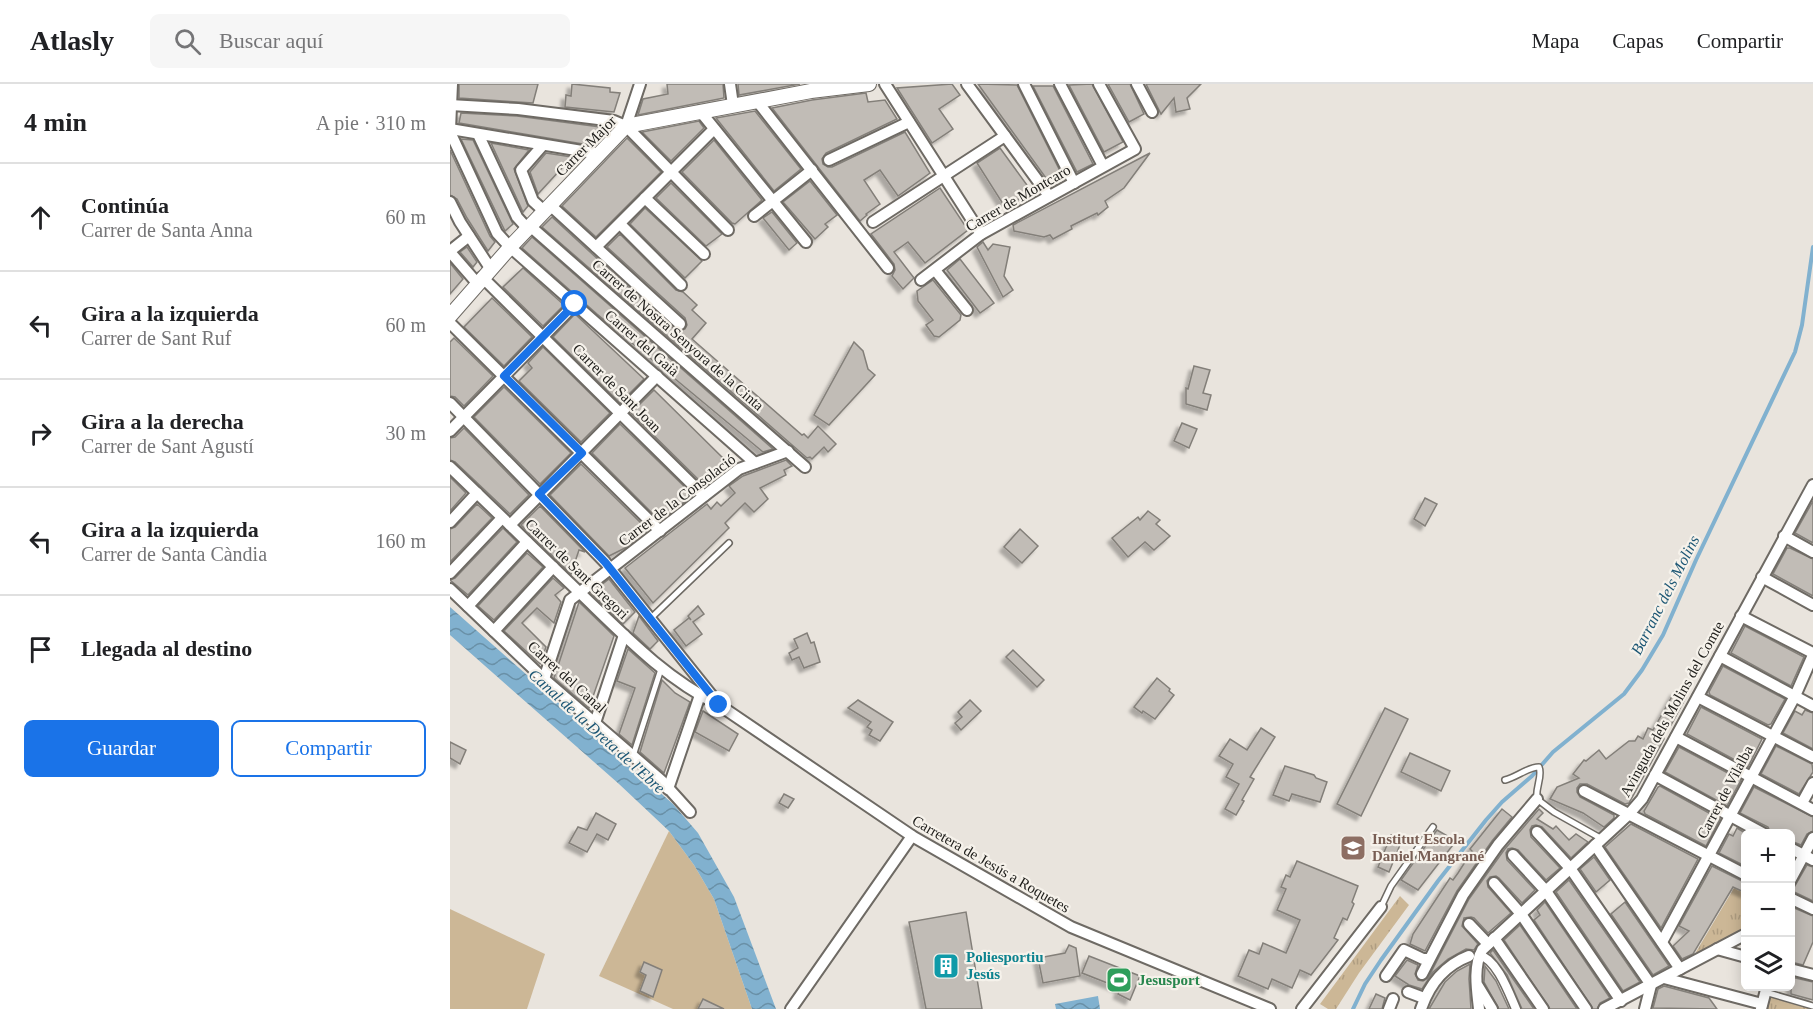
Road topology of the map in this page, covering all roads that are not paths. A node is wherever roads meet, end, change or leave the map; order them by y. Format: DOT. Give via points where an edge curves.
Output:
graph roads {
  1 [pos="452,84"];
  2 [pos="640,84"];
  3 [pos="730,84"];
  4 [pos="869,84"];
  5 [pos="885,84"];
  6 [pos="967,84"];
  7 [pos="1024,84"];
  8 [pos="1060,84"];
  9 [pos="1099,84"];
  10 [pos="1137,84"];
  11 [pos="757,101"];
  12 [pos="451,105"];
  13 [pos="733,105"];
  14 [pos="700,111"];
  15 [pos="1152,112"];
  16 [pos="909,122"];
  17 [pos="626,126"];
  18 [pos="450,129"];
  19 [pos="714,129"];
  20 [pos="478,134"];
  21 [pos="1005,136"];
  22 [pos="543,145"];
  23 [pos="600,154"];
  24 [pos="829,160"];
  25 [pos="1104,166"];
  26 [pos="812,170"];
  27 [pos="671,172"];
  28 [pos="944,176"];
  29 [pos="1074,183"];
  30 [pos="1049,196"];
  31 [pos="645,198"];
  32 [pos="772,201"];
  33 [pos="450,202"];
  34 [pos="547,208"];
  35 [pos="754,216"];
  36 [pos="455,220"];
  37 [pos="873,222"];
  38 [pos="620,224"];
  39 [pos="529,227"];
  40 [pos="728,230"];
  41 [pos="981,234"];
  42 [pos="469,236"];
  43 [pos="806,242"];
  44 [pos="510,247"];
  45 [pos="597,247"];
  46 [pos="450,251"];
  47 [pos="704,254"];
  48 [pos="888,268"];
  49 [pos="935,270"];
  50 [pos="483,276"];
  51 [pos="921,280"];
  52 [pos="681,285"];
  53 [pos="575,304"];
  54 [pos="967,310"];
  55 [pos="450,316"];
  56 [pos="450,323"];
  57 [pos="680,324"];
  58 [pos="542,336"];
  59 [pos="504,376"];
  60 [pos="657,376"];
  61 [pos="450,403"];
  62 [pos="621,414"];
  63 [pos="463,417"];
  64 [pos="450,431"];
  65 [pos="788,451"];
  66 [pos="582,453"];
  67 [pos="755,463"];
  68 [pos="805,467"];
  69 [pos="450,468"];
  70 [pos="477,493"];
  71 [pos="1811,493"];
  72 [pos="539,494"];
  73 [pos="704,496"];
  74 [pos="450,522"];
  75 [pos="506,522"];
  76 [pos="660,531"];
  77 [pos="1784,536"];
  78 [pos="527,542"];
  79 [pos="729,543"];
  80 [pos="1813,552"];
  81 [pos="553,567"];
  82 [pos="611,569"];
  83 [pos="450,573"];
  84 [pos="1762,577"];
  85 [pos="450,589"];
  86 [pos="579,592"];
  87 [pos="1813,604"];
  88 [pos="468,606"];
  89 [pos="1741,616"];
  90 [pos="651,618"];
  91 [pos="494,631"];
  92 [pos="624,636"];
  93 [pos="1813,654"];
  94 [pos="1720,656"];
  95 [pos="662,669"];
  96 [pos="544,679"];
  97 [pos="700,695"];
  98 [pos="1795,696"];
  99 [pos="1698,698"];
  100 [pos="719,705"];
  101 [pos="1813,706"];
  102 [pos="595,723"];
  103 [pos="1676,736"];
  104 [pos="1772,736"];
  105 [pos="633,757"];
  106 [pos="1813,757"];
  107 [pos="1655,775"];
  108 [pos="1750,776"];
  109 [pos="1505,780"];
  110 [pos="1813,783"];
  111 [pos="669,789"];
  112 [pos="1584,791"];
  113 [pos="1537,799"];
  114 [pos="1802,803"];
  115 [pos="1813,810"];
  116 [pos="690,812"];
  117 [pos="1629,814"];
  118 [pos="1730,815"];
  119 [pos="1434,827"];
  120 [pos="1755,829"];
  121 [pos="1537,832"];
  122 [pos="912,836"];
  123 [pos="1813,838"];
  124 [pos="1599,842"];
  125 [pos="1795,850"];
  126 [pos="1513,855"];
  127 [pos="1708,856"];
  128 [pos="1809,857"];
  129 [pos="1570,868"];
  130 [pos="1741,872"];
  131 [pos="1795,876"];
  132 [pos="1494,883"];
  133 [pos="1546,891"];
  134 [pos="1795,900"];
  135 [pos="1381,907"];
  136 [pos="1813,909"];
  137 [pos="1521,914"];
  138 [pos="1469,924"];
  139 [pos="1741,937"];
  140 [pos="1491,941"];
  141 [pos="1662,942"];
  142 [pos="1717,949"];
  143 [pos="1474,956"];
  144 [pos="1741,956"];
  145 [pos="1429,959"];
  146 [pos="1680,969"];
  147 [pos="1795,970"];
  148 [pos="1422,974"];
  149 [pos="1813,975"];
  150 [pos="1386,976"];
  151 [pos="1664,978"];
  152 [pos="1651,985"];
  153 [pos="1477,986"];
  154 [pos="1766,991"];
  155 [pos="1772,991"];
  156 [pos="1408,992"];
  157 [pos="1621,1000"];
  158 [pos="1423,1004"];
  159 [pos="1813,1006"];
  160 [pos="1762,1007"];
  161 [pos="791,1009"];
  162 [pos="1270,1009"];
  163 [pos="1302,1009"];
  164 [pos="1479,1009"];
  165 [pos="1492,1009"];
  166 [pos="1516,1009"];
  167 [pos="1544,1009"];
  168 [pos="1586,1009"];
  169 [pos="1604,1009"];
  170 [pos="1645,1009"];
  1 -- 12 [label="street"];
  2 -- 17 [label="street"];
  3 -- 13 [label="street"];
  4 -- 11 [label="street, Carrer Major"];
  5 -- 16 [label="street"];
  6 -- 21 [label="street"];
  7 -- 29 [label="street"];
  8 -- 25 [label="street"];
  9 -- 25 [label="street, Carrer de Montcaro" via="1135,149"];
  10 -- 15 [label="street"];
  11 -- 13 [label="street, Carrer Major"];
  11 -- 26 [label="street"];
  12 -- 17 [label="street" via="518,109"];
  12 -- 18 [label="street"];
  13 -- 14 [label="street, Carrer Major"];
  14 -- 17 [label="street, Carrer Major"];
  14 -- 19 [label="street"];
  16 -- 24 [label="street"];
  16 -- 28 [label="street"];
  17 -- 23 [label="street, Carrer Major"];
  17 -- 27 [label="street"];
  18 -- 20 [label="street"];
  18 -- 44 [label="street, Carrer del Gaià" via="497,233"];
  19 -- 27 [label="street"];
  19 -- 32 [label="street"];
  20 -- 22 [label="street"];
  20 -- 39 [label="street, Carrer de Nostra Senyora de la Cinta" via="517,218"];
  21 -- 28 [label="street"];
  21 -- 30 [label="street"];
  22 -- 23 [label="street"];
  22 -- 34 [label="street" via="521,170 533,201"];
  23 -- 34 [label="street, Carrer Major"];
  25 -- 29 [label="street, Carrer de Montcaro"];
  26 -- 32 [label="street"];
  26 -- 48 [label="street"];
  27 -- 31 [label="street"];
  27 -- 40 [label="street"];
  28 -- 37 [label="street"];
  28 -- 41 [label="street"];
  29 -- 30 [label="street, Carrer de Montcaro"];
  30 -- 41 [label="street, Carrer de Montcaro"];
  31 -- 38 [label="street"];
  31 -- 47 [label="street"];
  32 -- 35 [label="street"];
  32 -- 43 [label="street"];
  33 -- 36 [label="street"];
  34 -- 39 [label="street, Carrer Major"];
  34 -- 45 [label="street"];
  36 -- 42 [label="street"];
  38 -- 45 [label="street"];
  38 -- 52 [label="street"];
  39 -- 44 [label="street, Carrer Major"];
  39 -- 65 [label="street, Carrer de Nostra Senyora de la Cinta"];
  41 -- 49 [label="street, Carrer de Montcaro"];
  42 -- 46 [label="street"];
  42 -- 50 [label="street"];
  44 -- 50 [label="street, Carrer Major"];
  44 -- 53 [label="street, Carrer del Gaià"];
  45 -- 57 [label="street"];
  46 -- 50 [label="street"];
  49 -- 51 [label="street, Carrer de Montcaro"];
  49 -- 54 [label="street"];
  50 -- 55 [label="street, Carrer Major"];
  50 -- 58 [label="street, Carrer de Sant Joan"];
  53 -- 58 [label="street"];
  53 -- 60 [label="street, Carrer del Gaià"];
  56 -- 59 [label="street"];
  58 -- 59 [label="street"];
  58 -- 62 [label="street, Carrer de Sant Joan"];
  59 -- 63 [label="street"];
  59 -- 66 [label="street"];
  60 -- 62 [label="street"];
  60 -- 67 [label="street, Carrer del Gaià"];
  61 -- 63 [label="street"];
  62 -- 66 [label="street"];
  62 -- 73 [label="street, Carrer de Sant Joan"];
  63 -- 64 [label="street"];
  63 -- 72 [label="street"];
  65 -- 67 [label="street, Carrer de la Consolació"];
  65 -- 68 [label="street, Carrer de Nostra Senyora de la Cinta"];
  66 -- 72 [label="street"];
  66 -- 76 [label="street"];
  67 -- 73 [label="street, Carrer de la Consolació" via="739,469"];
  69 -- 70 [label="street, Carrer de Sant Gregori"];
  70 -- 74 [label="street"];
  70 -- 75 [label="street, Carrer de Sant Gregori"];
  71 -- 77 [label="street, Avinguda dels Molins del Comte"];
  72 -- 75 [label="street"];
  72 -- 82 [label="street"];
  73 -- 76 [label="street, Carrer de la Consolació"];
  75 -- 78 [label="street, Carrer de Sant Gregori"];
  75 -- 83 [label="street"];
  76 -- 82 [label="street, Carrer de la Consolació"];
  77 -- 80 [label="street"];
  77 -- 84 [label="street, Avinguda dels Molins del Comte"];
  78 -- 81 [label="street, Carrer de Sant Gregori"];
  78 -- 88 [label="street"];
  79 -- 90 [label="lane"];
  81 -- 86 [label="street, Carrer de Sant Gregori"];
  81 -- 91 [label="street"];
  82 -- 86 [label="street, Carrer de la Consolació"];
  82 -- 90 [label="street"];
  84 -- 87 [label="street"];
  84 -- 89 [label="street, Avinguda dels Molins del Comte"];
  85 -- 88 [label="street, Carrer del Canal"];
  86 -- 92 [label="street, Carrer de Sant Gregori"];
  86 -- 96 [label="street, Carrer de la Consolació" via="570,600"];
  88 -- 91 [label="street, Carrer del Canal"];
  89 -- 93 [label="street"];
  89 -- 94 [label="street, Avinguda dels Molins del Comte"];
  90 -- 100 [label="street"];
  91 -- 96 [label="street, Carrer del Canal"];
  92 -- 95 [label="street, Carrer de Sant Gregori"];
  92 -- 102 [label="street"];
  93 -- 98 [label="street, Carrer de Vilalba"];
  94 -- 98 [label="street"];
  94 -- 99 [label="street, Avinguda dels Molins del Comte"];
  95 -- 97 [label="street, Carrer de Sant Gregori"];
  95 -- 105 [label="lane"];
  96 -- 102 [label="street, Carrer del Canal"];
  97 -- 100 [label="street, Carrer de Sant Gregori"];
  97 -- 111 [label="street"];
  98 -- 101 [label="street"];
  98 -- 104 [label="street, Carrer de Vilalba"];
  99 -- 103 [label="street, Avinguda dels Molins del Comte"];
  99 -- 104 [label="street"];
  100 -- 122 [label="street, Carretera de Jesús a Roquetes"];
  102 -- 105 [label="street, Carrer del Canal"];
  103 -- 107 [label="street, Avinguda dels Molins del Comte"];
  103 -- 108 [label="street"];
  104 -- 106 [label="street"];
  104 -- 108 [label="street, Carrer de Vilalba"];
  105 -- 111 [label="street, Carrer del Canal"];
  107 -- 117 [label="street, Avinguda dels Molins del Comte"];
  107 -- 118 [label="street"];
  108 -- 114 [label="street"];
  108 -- 118 [label="street, Carrer de Vilalba"];
  109 -- 113 [label="lane" via="1539,767"];
  110 -- 114 [label="street"];
  111 -- 116 [label="street, Carrer del Canal"];
  112 -- 117 [label="street"];
  113 -- 124 [label="lane"];
  113 -- 145 [label="street" via="1463,895"];
  114 -- 115 [label="street"];
  117 -- 124 [label="street, Avinguda dels Molins del Comte"];
  117 -- 127 [label="street"];
  118 -- 120 [label="street"];
  118 -- 127 [label="street, Carrer de Vilalba"];
  119 -- 135 [label="lane" via="1391,886"];
  121 -- 129 [label="street"];
  122 -- 161 [label="street"];
  122 -- 162 [label="street, Carretera de Jesús a Roquetes" via="1071,927"];
  123 -- 128 [label="street"];
  124 -- 129 [label="street, Avinguda dels Molins del Comte"];
  124 -- 141 [label="street"];
  125 -- 128 [label="street"];
  126 -- 133 [label="street"];
  127 -- 130 [label="street"];
  127 -- 141 [label="street, Carrer de Vilalba"];
  128 -- 131 [label="street"];
  129 -- 133 [label="street, Avinguda dels Molins del Comte"];
  129 -- 152 [label="street"];
  132 -- 137 [label="street"];
  133 -- 137 [label="street, Avinguda dels Molins del Comte"];
  133 -- 157 [label="street"];
  134 -- 136 [label="street"];
  135 -- 163 [label="street"];
  137 -- 140 [label="street, Avinguda dels Molins del Comte"];
  137 -- 168 [label="street"];
  138 -- 140 [label="street"];
  139 -- 142 [label="street"];
  140 -- 143 [label="street, Avinguda dels Molins del Comte"];
  140 -- 167 [label="street"];
  141 -- 146 [label="street"];
  142 -- 144 [label="street"];
  142 -- 146 [label="street"];
  143 -- 153 [label="street"];
  143 -- 158 [label="street, Avinguda dels Molins del Comte" via="1454,963 1442,973"];
  143 -- 166 [label="street" via="1488,959 1494,966"];
  145 -- 148 [label="street"];
  145 -- 150 [label="street" via="1404,950"];
  146 -- 151 [label="street"];
  147 -- 149 [label="street"];
  151 -- 152 [label="street"];
  151 -- 160 [label="street"];
  152 -- 157 [label="street"];
  152 -- 170 [label="street"];
  153 -- 164 [label="street"];
  153 -- 165 [label="street"];
  154 -- 160 [label="street"];
  155 -- 159 [label="lane"];
  156 -- 158 [label="street"];
  157 -- 169 [label="street"];
}
